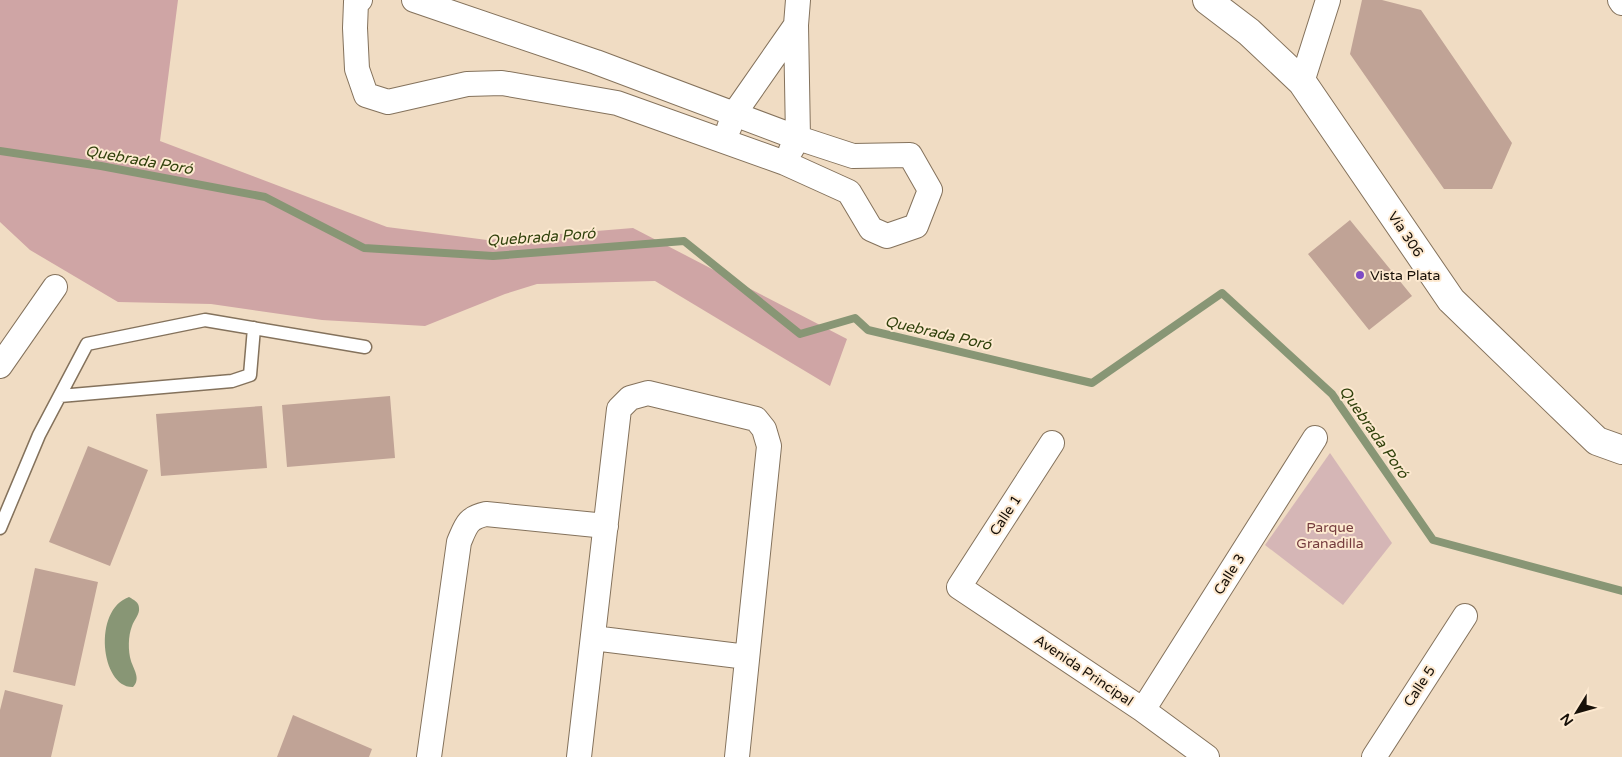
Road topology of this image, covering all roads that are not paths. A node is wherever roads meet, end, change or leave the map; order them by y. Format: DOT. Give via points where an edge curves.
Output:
graph roads {
  1 [pos="360,0"];
  2 [pos="414,0"];
  3 [pos="798,0"];
  4 [pos="1207,0"];
  5 [pos="1328,0"];
  6 [pos="796,25"];
  7 [pos="596,62"];
  8 [pos="1302,82"];
  9 [pos="587,97"];
  10 [pos="734,114"];
  11 [pos="798,138"];
  12 [pos="724,141"];
  13 [pos="785,163"];
  14 [pos="55,287"];
  15 [pos="254,328"];
  16 [pos="365,347"];
  17 [pos="0,366"];
  18 [pos="60,396"];
  19 [pos="1315,438"];
  20 [pos="1052,443"];
  21 [pos="1622,450"];
  22 [pos="606,526"];
  23 [pos="0,528"];
  24 [pos="959,587"];
  25 [pos="1465,616"];
  26 [pos="593,638"];
  27 [pos="747,658"];
  28 [pos="1143,710"];
  29 [pos="429,757"];
  30 [pos="580,757"];
  31 [pos="737,757"];
  32 [pos="1206,757"];
  33 [pos="1374,757"];
  1 -- 9 [label="street" via="356,2 357,69 366,95 388,102 467,84 502,83"];
  2 -- 7 [label="street"];
  3 -- 6 [label="street"];
  4 -- 8 [label="street, Vía 306" via="1249,32"];
  5 -- 8 [label="street"];
  6 -- 10 [label="street"];
  6 -- 11 [label="street"];
  7 -- 9 [label="street"];
  7 -- 10 [label="street"];
  8 -- 21 [label="street, Vía 306" via="1450,300 1597,441"];
  9 -- 12 [label="street" via="617,102"];
  10 -- 11 [label="street"];
  10 -- 12 [label="street"];
  11 -- 13 [label="street"];
  11 -- 13 [label="street" via="853,156 910,155 930,190 916,226 887,236 871,229 849,192"];
  12 -- 13 [label="street"];
  14 -- 17 [label="street"];
  15 -- 16 [label="lane"];
  15 -- 18 [label="lane" via="205,320 87,344"];
  15 -- 18 [label="lane" via="250,375 232,381"];
  18 -- 23 [label="lane" via="39,435"];
  19 -- 28 [label="street, Calle 3"];
  20 -- 24 [label="street, Calle 1"];
  22 -- 26 [label="street"];
  22 -- 27 [label="street" via="619,409 630,398 648,393 756,419 770,446"];
  22 -- 29 [label="street" via="486,514 474,516 466,526 459,542"];
  24 -- 28 [label="street, Avenida Principal"];
  25 -- 33 [label="street, Calle 5"];
  26 -- 27 [label="street"];
  26 -- 30 [label="street"];
  27 -- 31 [label="street"];
  28 -- 32 [label="street, Avenida Principal"];
}
